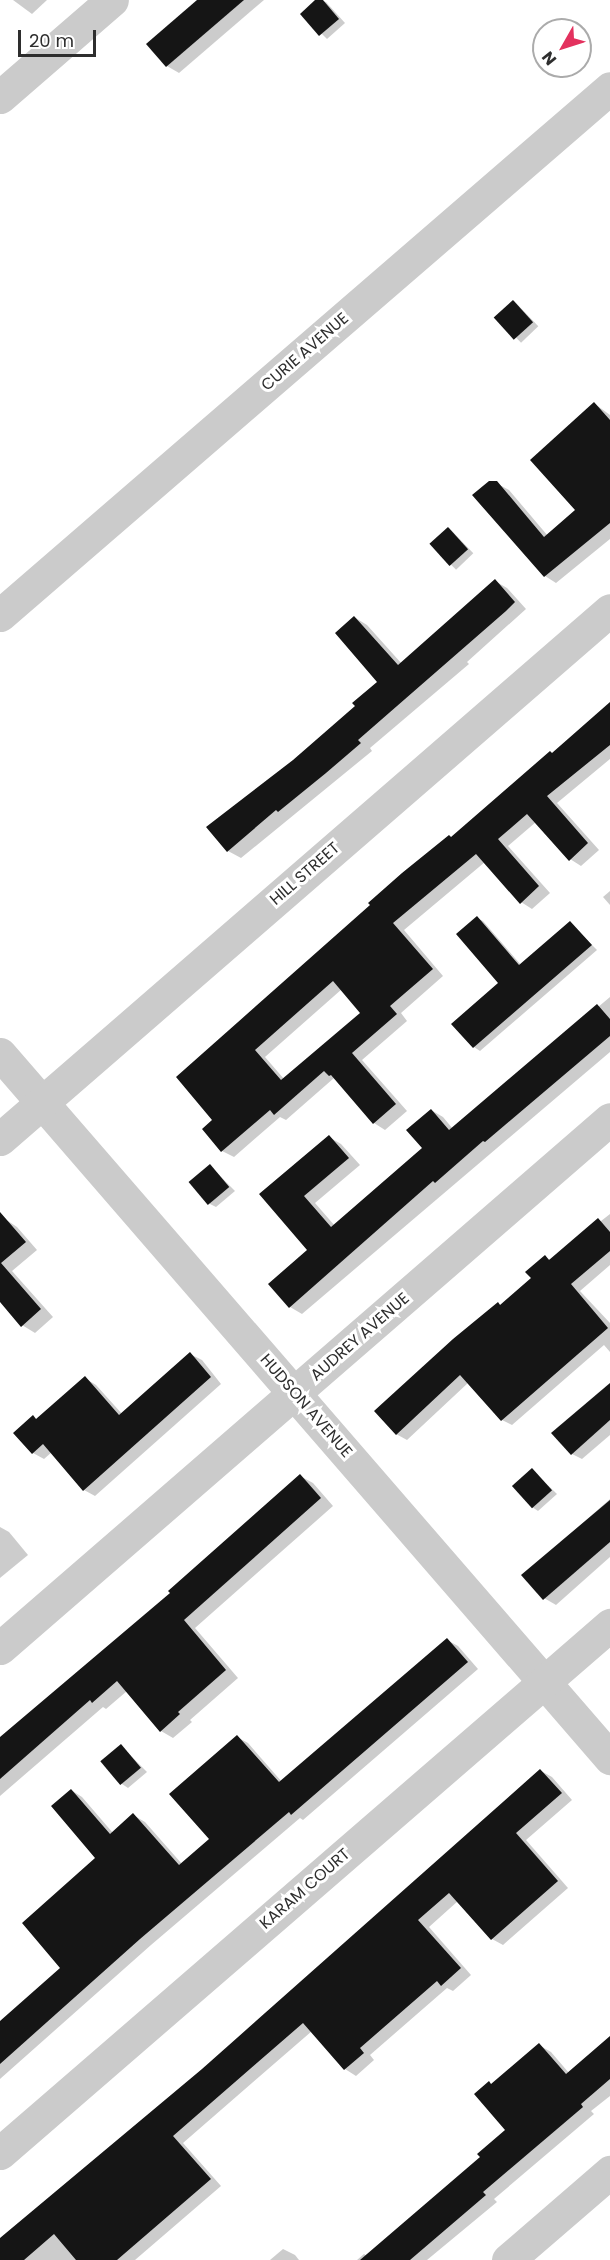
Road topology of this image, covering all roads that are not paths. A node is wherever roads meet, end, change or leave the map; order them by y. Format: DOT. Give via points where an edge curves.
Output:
graph roads {
  1 [pos="112,0"];
  2 [pos="610,88"];
  3 [pos="0,96"];
  4 [pos="610,610"];
  5 [pos="0,615"];
  6 [pos="0,1054"];
  7 [pos="42,1102"];
  8 [pos="610,1119"];
  9 [pos="0,1139"];
  10 [pos="295,1393"];
  11 [pos="610,1625"];
  12 [pos="0,1648"];
  13 [pos="544,1682"];
  14 [pos="610,1758"];
  15 [pos="0,2153"];
  16 [pos="610,2172"];
  17 [pos="508,2260"];
  1 -- 3 [label="street"];
  2 -- 5 [label="street, CURIE AVENUE"];
  4 -- 7 [label="street, HILL STREET"];
  6 -- 7 [label="street, HUDSON AVENUE"];
  7 -- 9 [label="street, HILL STREET"];
  7 -- 10 [label="street, HUDSON AVENUE"];
  8 -- 10 [label="street, AUDREY AVENUE"];
  10 -- 12 [label="street, AUDREY AVENUE"];
  10 -- 13 [label="street, HUDSON AVENUE"];
  11 -- 13 [label="street, KARAM COURT"];
  13 -- 14 [label="street, HUDSON AVENUE"];
  13 -- 15 [label="street, KARAM COURT"];
  16 -- 17 [label="street"];
}
